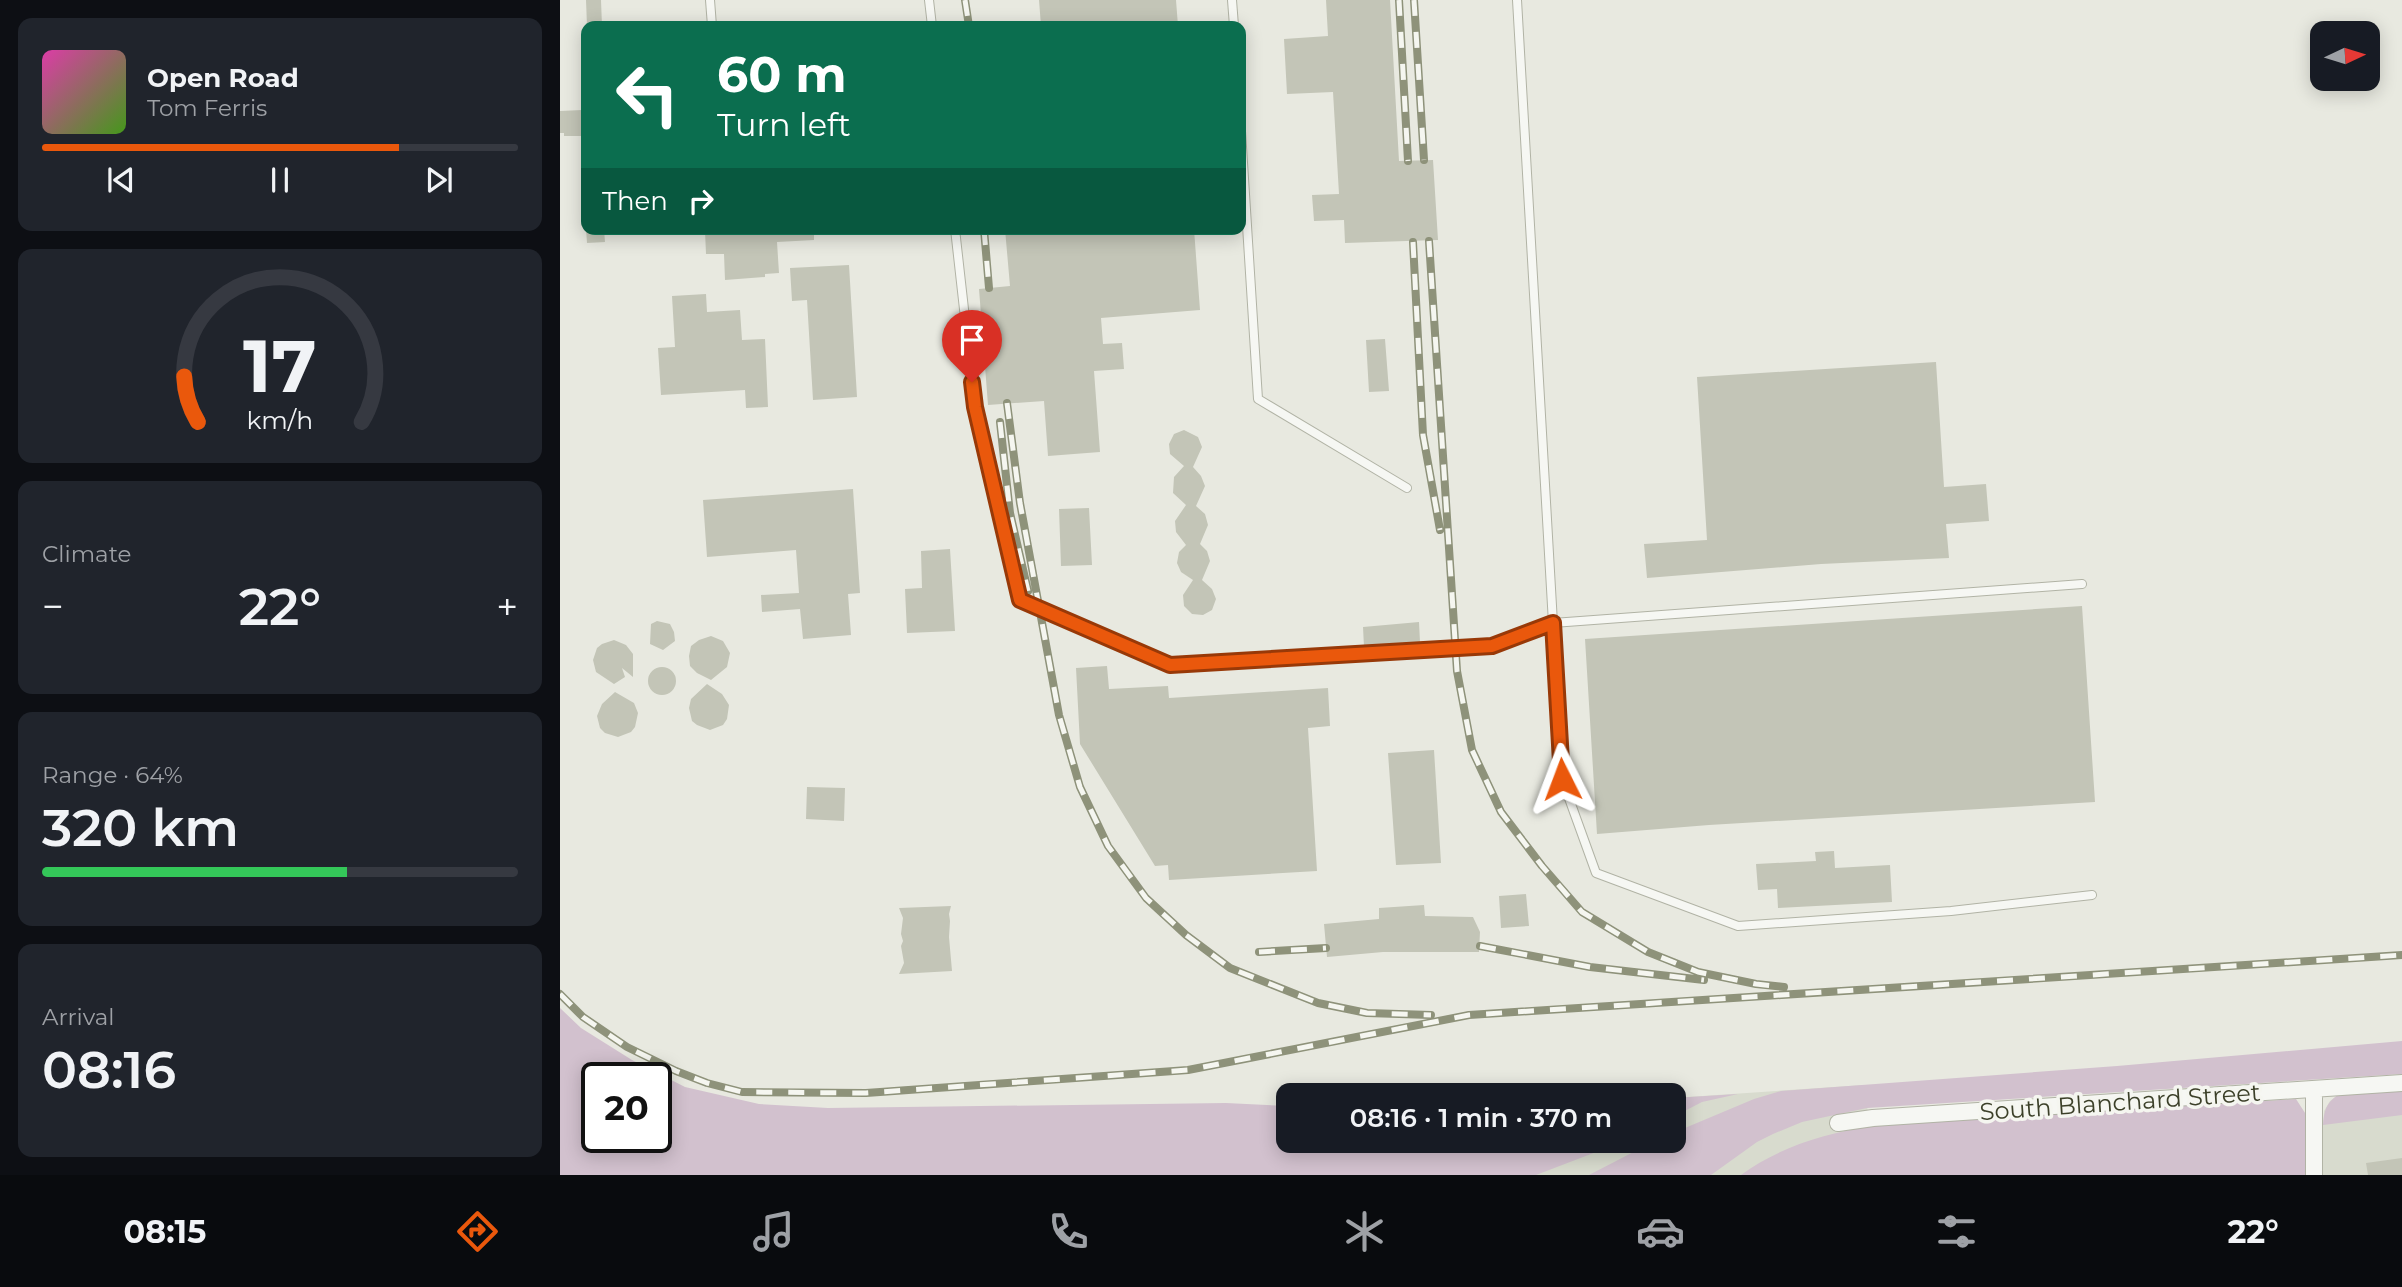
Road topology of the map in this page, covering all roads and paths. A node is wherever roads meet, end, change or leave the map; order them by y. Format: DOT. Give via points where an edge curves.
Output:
graph roads {
  1 [pos="710,0"];
  2 [pos="929,0"];
  3 [pos="1232,0"];
  4 [pos="1517,0"];
  5 [pos="712,21"];
  6 [pos="931,21"];
  7 [pos="1234,21"];
  8 [pos="1246,210"];
  9 [pos="956,235"];
  10 [pos="1407,488"];
  11 [pos="2082,584"];
  12 [pos="1553,623"];
  13 [pos="2092,895"];
  14 [pos="2402,1083"];
  15 [pos="2314,1089"];
  16 [pos="1838,1123"];
  17 [pos="2314,1175"];
  1 -- 5 [label="lane"];
  2 -- 6 [label="lane"];
  3 -- 7 [label="lane"];
  4 -- 12 [label="lane"];
  8 -- 10 [label="lane" via="1258,399"];
  9 -- 12 [label="lane" via="975,407 1020,600 1170,665 1492,646"];
  11 -- 12 [label="lane"];
  12 -- 13 [label="lane" via="1562,779 1596,873 1738,926 1951,911"];
  14 -- 15 [label="street, South Blanchard Street"];
  15 -- 16 [label="street, South Blanchard Street"];
  15 -- 17 [label="street"];
}
